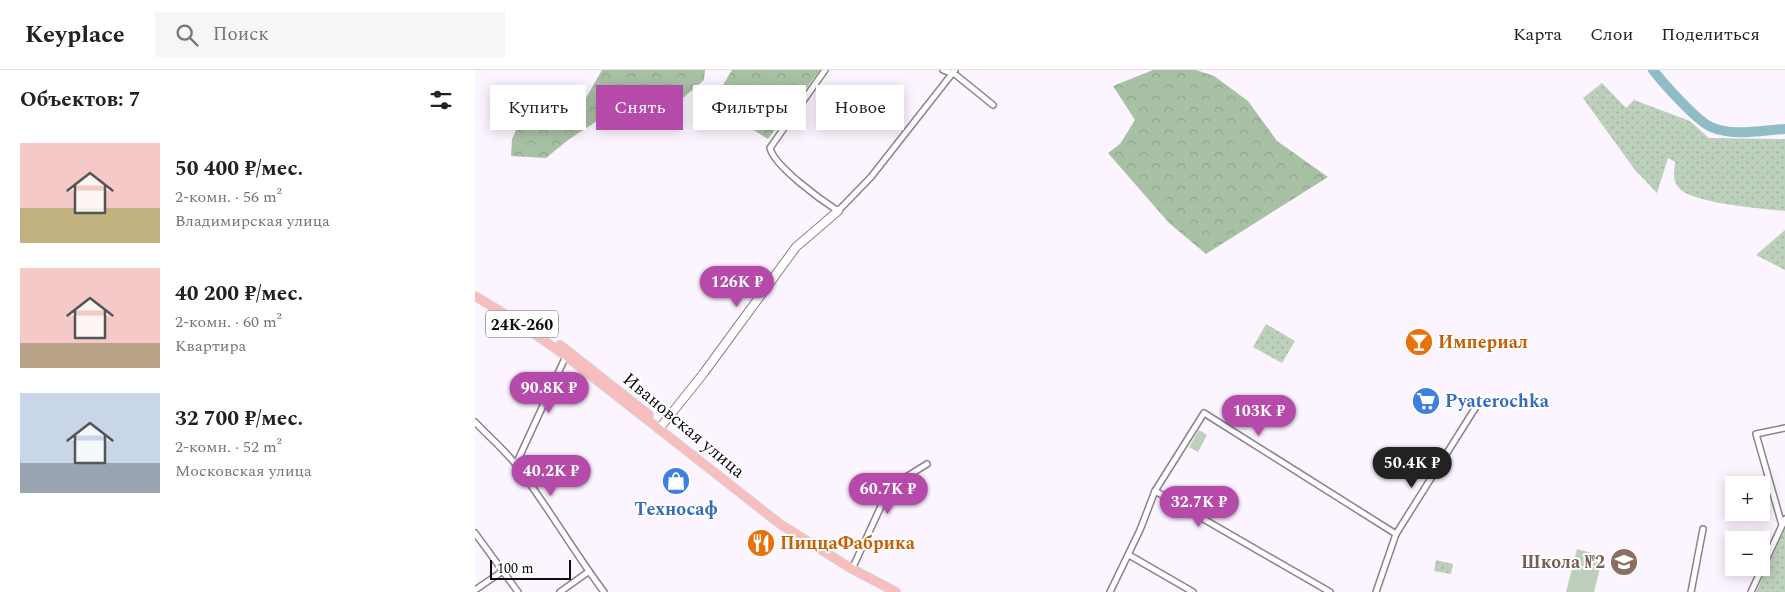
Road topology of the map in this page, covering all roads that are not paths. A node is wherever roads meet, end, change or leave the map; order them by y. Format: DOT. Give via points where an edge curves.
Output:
graph roads {
  1 [pos="825,70"];
  2 [pos="943,70"];
  3 [pos="953,72"];
  4 [pos="993,105"];
  5 [pos="838,211"];
  6 [pos="475,294"];
  7 [pos="566,356"];
  8 [pos="1479,402"];
  9 [pos="475,422"];
  10 [pos="661,427"];
  11 [pos="1785,428"];
  12 [pos="516,464"];
  13 [pos="927,464"];
  14 [pos="1155,491"];
  15 [pos="1785,519"];
  16 [pos="1782,526"];
  17 [pos="1703,530"];
  18 [pos="475,533"];
  19 [pos="1396,534"];
  20 [pos="1129,554"];
  21 [pos="853,567"];
  22 [pos="503,571"];
  23 [pos="588,572"];
  24 [pos="874,580"];
  25 [pos="475,590"];
  26 [pos="518,592"];
  27 [pos="560,592"];
  28 [pos="604,592"];
  29 [pos="896,592"];
  30 [pos="1110,592"];
  31 [pos="1193,592"];
  32 [pos="1330,592"];
  33 [pos="1378,592"];
  34 [pos="1691,592"];
  35 [pos="1751,592"];
  1 -- 5 [label="street" via="770,148 775,159 813,195"];
  2 -- 3 [label="street"];
  3 -- 4 [label="street"];
  3 -- 5 [label="street" via="871,177"];
  5 -- 10 [label="street" via="796,247"];
  6 -- 7 [label="main road, 24К-260"];
  6 -- 10 [label="main road, Ивановская улица / 24К-260" via="569,351"];
  7 -- 10 [label="main road, Ивановская улица / 24К-260"];
  7 -- 12 [label="street"];
  8 -- 19 [label="street"];
  9 -- 12 [label="street"];
  10 -- 21 [label="main road, Ивановская улица / 24К-260" via="756,503"];
  10 -- 24 [label="main road, Ивановская улица / 24К-260" via="780,524"];
  11 -- 16 [label="street" via="1756,434"];
  12 -- 23 [label="street"];
  13 -- 21 [label="street" via="898,482 882,504"];
  14 -- 19 [label="street" via="1203,414"];
  14 -- 20 [label="street"];
  14 -- 32 [label="street"];
  15 -- 16 [label="street"];
  16 -- 35 [label="street"];
  17 -- 34 [label="street"];
  18 -- 22 [label="street"];
  19 -- 33 [label="street"];
  20 -- 30 [label="street"];
  20 -- 31 [label="street"];
  21 -- 24 [label="main road, Ивановская улица / 24К-260"];
  22 -- 25 [label="street"];
  22 -- 26 [label="street"];
  23 -- 27 [label="street"];
  23 -- 28 [label="street"];
  24 -- 29 [label="main road, Ивановская улица / 24К-260"];
}
